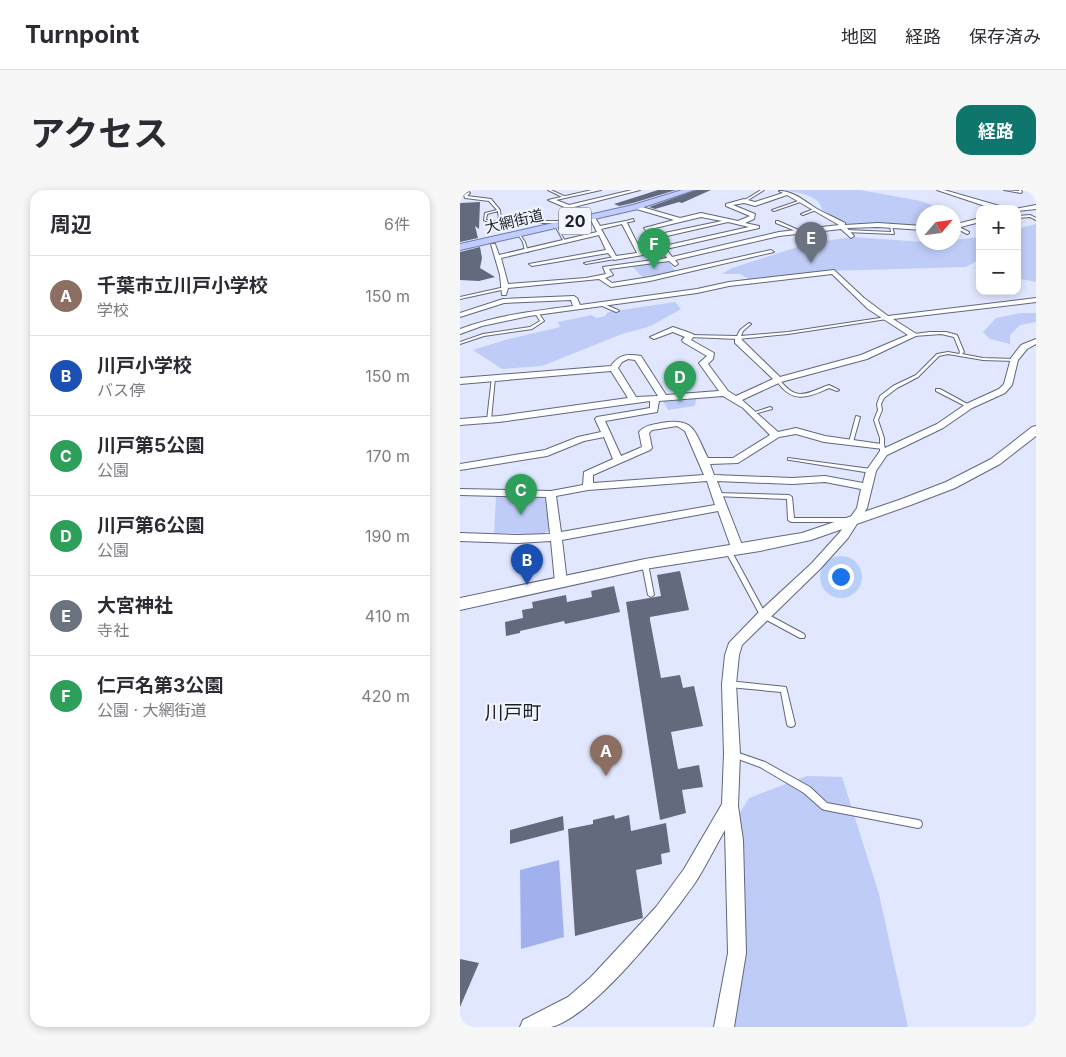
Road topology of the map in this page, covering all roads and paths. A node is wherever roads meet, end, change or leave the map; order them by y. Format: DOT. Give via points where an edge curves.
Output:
graph roads {
  1 [pos="549,190"];
  2 [pos="594,190"];
  3 [pos="638,190"];
  4 [pos="689,190"];
  5 [pos="763,190"];
  6 [pos="777,190"];
  7 [pos="939,190"];
  8 [pos="1004,190"];
  9 [pos="1020,190"];
  10 [pos="949,191"];
  11 [pos="469,192"];
  12 [pos="460,194"];
  13 [pos="789,194"];
  14 [pos="565,197"];
  15 [pos="460,199"];
  16 [pos="490,200"];
  17 [pos="744,201"];
  18 [pos="802,201"];
  19 [pos="989,205"];
  20 [pos="634,207"];
  21 [pos="1036,207"];
  22 [pos="569,208"];
  23 [pos="1021,209"];
  24 [pos="499,210"];
  25 [pos="773,210"];
  26 [pos="815,210"];
  27 [pos="802,214"];
  28 [pos="592,217"];
  29 [pos="1021,217"];
  30 [pos="1036,218"];
  31 [pos="633,220"];
  32 [pos="679,220"];
  33 [pos="730,221"];
  34 [pos="503,222"];
  35 [pos="570,222"];
  36 [pos="624,222"];
  37 [pos="777,222"];
  38 [pos="976,222"];
  39 [pos="739,223"];
  40 [pos="961,225"];
  41 [pos="555,226"];
  42 [pos="844,228"];
  43 [pos="916,228"];
  44 [pos="961,230"];
  45 [pos="600,231"];
  46 [pos="802,232"];
  47 [pos="518,234"];
  48 [pos="968,234"];
  49 [pos="720,235"];
  50 [pos="851,236"];
  51 [pos="654,237"];
  52 [pos="565,242"];
  53 [pos="737,244"];
  54 [pos="492,245"];
  55 [pos="460,247"];
  56 [pos="662,248"];
  57 [pos="524,252"];
  58 [pos="609,252"];
  59 [pos="771,252"];
  60 [pos="757,256"];
  61 [pos="497,257"];
  62 [pos="625,257"];
  63 [pos="614,258"];
  64 [pos="670,259"];
  65 [pos="586,263"];
  66 [pos="631,264"];
  67 [pos="535,269"];
  68 [pos="681,272"];
  69 [pos="600,277"];
  70 [pos="544,284"];
  71 [pos="505,287"];
  72 [pos="460,298"];
  73 [pos="1036,300"];
  74 [pos="503,301"];
  75 [pos="601,304"];
  76 [pos="577,307"];
  77 [pos="617,311"];
  78 [pos="537,313"];
  79 [pos="460,315"];
  80 [pos="886,318"];
  81 [pos="749,324"];
  82 [pos="460,332"];
  83 [pos="914,335"];
  84 [pos="690,336"];
  85 [pos="654,337"];
  86 [pos="738,338"];
  87 [pos="1036,342"];
  88 [pos="460,343"];
  89 [pos="960,355"];
  90 [pos="1014,360"];
  91 [pos="614,368"];
  92 [pos="494,378"];
  93 [pos="778,380"];
  94 [pos="460,381"];
  95 [pos="837,390"];
  96 [pos="938,390"];
  97 [pos="725,393"];
  98 [pos="659,397"];
  99 [pos="633,400"];
  100 [pos="734,400"];
  101 [pos="873,402"];
  102 [pos="878,404"];
  103 [pos="969,406"];
  104 [pos="770,408"];
  105 [pos="754,413"];
  106 [pos="858,417"];
  107 [pos="489,420"];
  108 [pos="460,422"];
  109 [pos="1036,430"];
  110 [pos="607,434"];
  111 [pos="776,435"];
  112 [pos="851,442"];
  113 [pos="882,450"];
  114 [pos="790,459"];
  115 [pos="619,461"];
  116 [pos="704,461"];
  117 [pos="460,467"];
  118 [pos="871,471"];
  119 [pos="710,478"];
  120 [pos="588,487"];
  121 [pos="867,487"];
  122 [pos="460,492"];
  123 [pos="551,494"];
  124 [pos="716,495"];
  125 [pos="722,507"];
  126 [pos="854,520"];
  127 [pos="460,537"];
  128 [pos="556,537"];
  129 [pos="733,551"];
  130 [pos="645,564"];
  131 [pos="561,582"];
  132 [pos="651,596"];
  133 [pos="460,604"];
  134 [pos="763,614"];
  135 [pos="802,636"];
  136 [pos="729,684"];
  137 [pos="791,724"];
  138 [pos="732,754"];
  139 [pos="730,806"];
  140 [pos="918,824"];
  141 [pos="530,1027"];
  142 [pos="724,1027"];
  1 -- 14 [label="lane"];
  2 -- 14 [label="street"];
  3 -- 22 [label="street"];
  4 -- 20 [label="main road, 大網街道 / 20"];
  5 -- 17 [label="lane"];
  6 -- 13 [label="street"];
  7 -- 10 [label="street"];
  8 -- 9 [label="lane"];
  10 -- 19 [label="street"];
  11 -- 12 [label="lane"];
  11 -- 16 [label="lane" via="466,198"];
  13 -- 17 [label="street" via="755,204"];
  13 -- 18 [label="street"];
  14 -- 22 [label="street" via="552,200"];
  15 -- 16 [label="lane"];
  16 -- 24 [label="lane"];
  17 -- 39 [label="street" via="728,205 753,215"];
  18 -- 25 [label="lane"];
  18 -- 26 [label="street"];
  20 -- 28 [label="main road, 大網街道 / 20"];
  20 -- 32 [label="street"];
  21 -- 23 [label="street"];
  22 -- 28 [label="street"];
  24 -- 34 [label="lane"];
  24 -- 34 [label="lane" via="486,213 485,220"];
  26 -- 27 [label="lane"];
  26 -- 42 [label="street" via="843,224"];
  28 -- 35 [label="main road, 大網街道 / 20"];
  28 -- 45 [label="street"];
  29 -- 30 [label="lane"];
  31 -- 36 [label="lane"];
  32 -- 33 [label="street" via="701,215"];
  32 -- 51 [label="street" via="647,228"];
  33 -- 39 [label="street"];
  33 -- 51 [label="street"];
  34 -- 35 [label="lane"];
  35 -- 41 [label="main road, 大網街道 / 20"];
  36 -- 45 [label="street"];
  36 -- 62 [label="street" via="640,254"];
  37 -- 46 [label="lane"];
  38 -- 40 [label="street"];
  39 -- 49 [label="street" via="757,227"];
  41 -- 47 [label="main road, 大網街道 / 20"];
  41 -- 52 [label="lane"];
  42 -- 43 [label="street"];
  42 -- 46 [label="street"];
  42 -- 50 [label="street"];
  44 -- 48 [label="lane"];
  45 -- 52 [label="street"];
  45 -- 58 [label="street"];
  46 -- 53 [label="street"];
  47 -- 55 [label="main road, 大網街道 / 20"];
  47 -- 57 [label="lane" via="524,242"];
  49 -- 53 [label="street"];
  49 -- 56 [label="street"];
  51 -- 56 [label="street"];
  52 -- 57 [label="street"];
  53 -- 60 [label="street"];
  53 -- 64 [label="street"];
  54 -- 61 [label="street"];
  56 -- 64 [label="street"];
  57 -- 61 [label="street"];
  57 -- 67 [label="street"];
  58 -- 63 [label="street"];
  58 -- 67 [label="street"];
  59 -- 60 [label="street"];
  60 -- 68 [label="street"];
  61 -- 71 [label="street"];
  62 -- 63 [label="street"];
  62 -- 66 [label="street"];
  63 -- 65 [label="lane"];
  64 -- 66 [label="street"];
  64 -- 68 [label="street"];
  66 -- 69 [label="street" via="605,268 610,275"];
  67 -- 70 [label="street"];
  68 -- 69 [label="street" via="611,285"];
  69 -- 70 [label="street" via="574,277"];
  70 -- 71 [label="street"];
  71 -- 72 [label="lane"];
  71 -- 74 [label="street"];
  73 -- 80 [label="street"];
  74 -- 76 [label="street" via="574,298"];
  74 -- 79 [label="street"];
  75 -- 76 [label="street"];
  75 -- 77 [label="lane"];
  75 -- 80 [label="street" via="834,272 848,288"];
  76 -- 78 [label="street"];
  78 -- 82 [label="street" via="480,324"];
  78 -- 88 [label="lane" via="542,321 531,328 483,335"];
  80 -- 83 [label="street"];
  80 -- 86 [label="lane"];
  81 -- 86 [label="lane"];
  83 -- 89 [label="lane" via="941,333 956,336 962,352"];
  83 -- 93 [label="street" via="864,356"];
  84 -- 85 [label="street" via="673,329"];
  84 -- 86 [label="lane"];
  84 -- 97 [label="street" via="686,340 711,355 703,363"];
  86 -- 93 [label="street"];
  87 -- 90 [label="street" via="1024,347"];
  89 -- 90 [label="lane"];
  89 -- 102 [label="lane" via="938,354 917,376 895,387"];
  90 -- 103 [label="street" via="1008,385"];
  91 -- 92 [label="street"];
  91 -- 98 [label="street" via="619,360 638,358"];
  91 -- 99 [label="street"];
  92 -- 94 [label="street"];
  92 -- 107 [label="lane"];
  93 -- 95 [label="lane" via="796,397 829,386"];
  93 -- 100 [label="street"];
  96 -- 103 [label="lane"];
  97 -- 98 [label="street"];
  97 -- 100 [label="street"];
  98 -- 99 [label="street"];
  98 -- 110 [label="street" via="654,410 600,419"];
  99 -- 107 [label="street"];
  100 -- 105 [label="street"];
  101 -- 102 [label="lane"];
  102 -- 113 [label="lane" via="880,410 876,420"];
  103 -- 113 [label="street" via="940,426"];
  104 -- 105 [label="lane"];
  105 -- 111 [label="street"];
  106 -- 112 [label="lane"];
  107 -- 108 [label="street"];
  109 -- 126 [label="street" via="1012,450 954,484"];
  110 -- 115 [label="street"];
  110 -- 117 [label="street" via="547,453"];
  111 -- 112 [label="street" via="796,431"];
  111 -- 116 [label="street" via="735,461"];
  112 -- 113 [label="street"];
  113 -- 118 [label="street"];
  114 -- 118 [label="lane"];
  115 -- 116 [label="street" via="647,448 644,432 649,428 678,424 689,429"];
  115 -- 120 [label="street" via="588,474"];
  116 -- 119 [label="street"];
  118 -- 121 [label="street"];
  119 -- 120 [label="street"];
  119 -- 121 [label="street" via="825,479"];
  119 -- 124 [label="street"];
  120 -- 123 [label="street"];
  121 -- 126 [label="street" via="862,508"];
  122 -- 123 [label="street"];
  123 -- 128 [label="street"];
  124 -- 125 [label="street"];
  124 -- 126 [label="lane" via="789,498 791,520"];
  125 -- 128 [label="street"];
  125 -- 129 [label="street"];
  126 -- 129 [label="street" via="798,539"];
  126 -- 134 [label="street" via="816,566"];
  127 -- 128 [label="street"];
  128 -- 131 [label="street"];
  129 -- 130 [label="street"];
  129 -- 134 [label="lane"];
  130 -- 131 [label="street"];
  130 -- 132 [label="lane"];
  131 -- 133 [label="street"];
  134 -- 135 [label="lane"];
  134 -- 136 [label="street" via="736,643"];
  136 -- 137 [label="lane" via="784,689"];
  136 -- 138 [label="street"];
  138 -- 139 [label="street"];
  138 -- 140 [label="lane" via="762,764 807,790 825,806"];
  139 -- 141 [label="street" via="674,898 609,972 575,1004"];
  139 -- 142 [label="street" via="735,840 737,953"];
}
